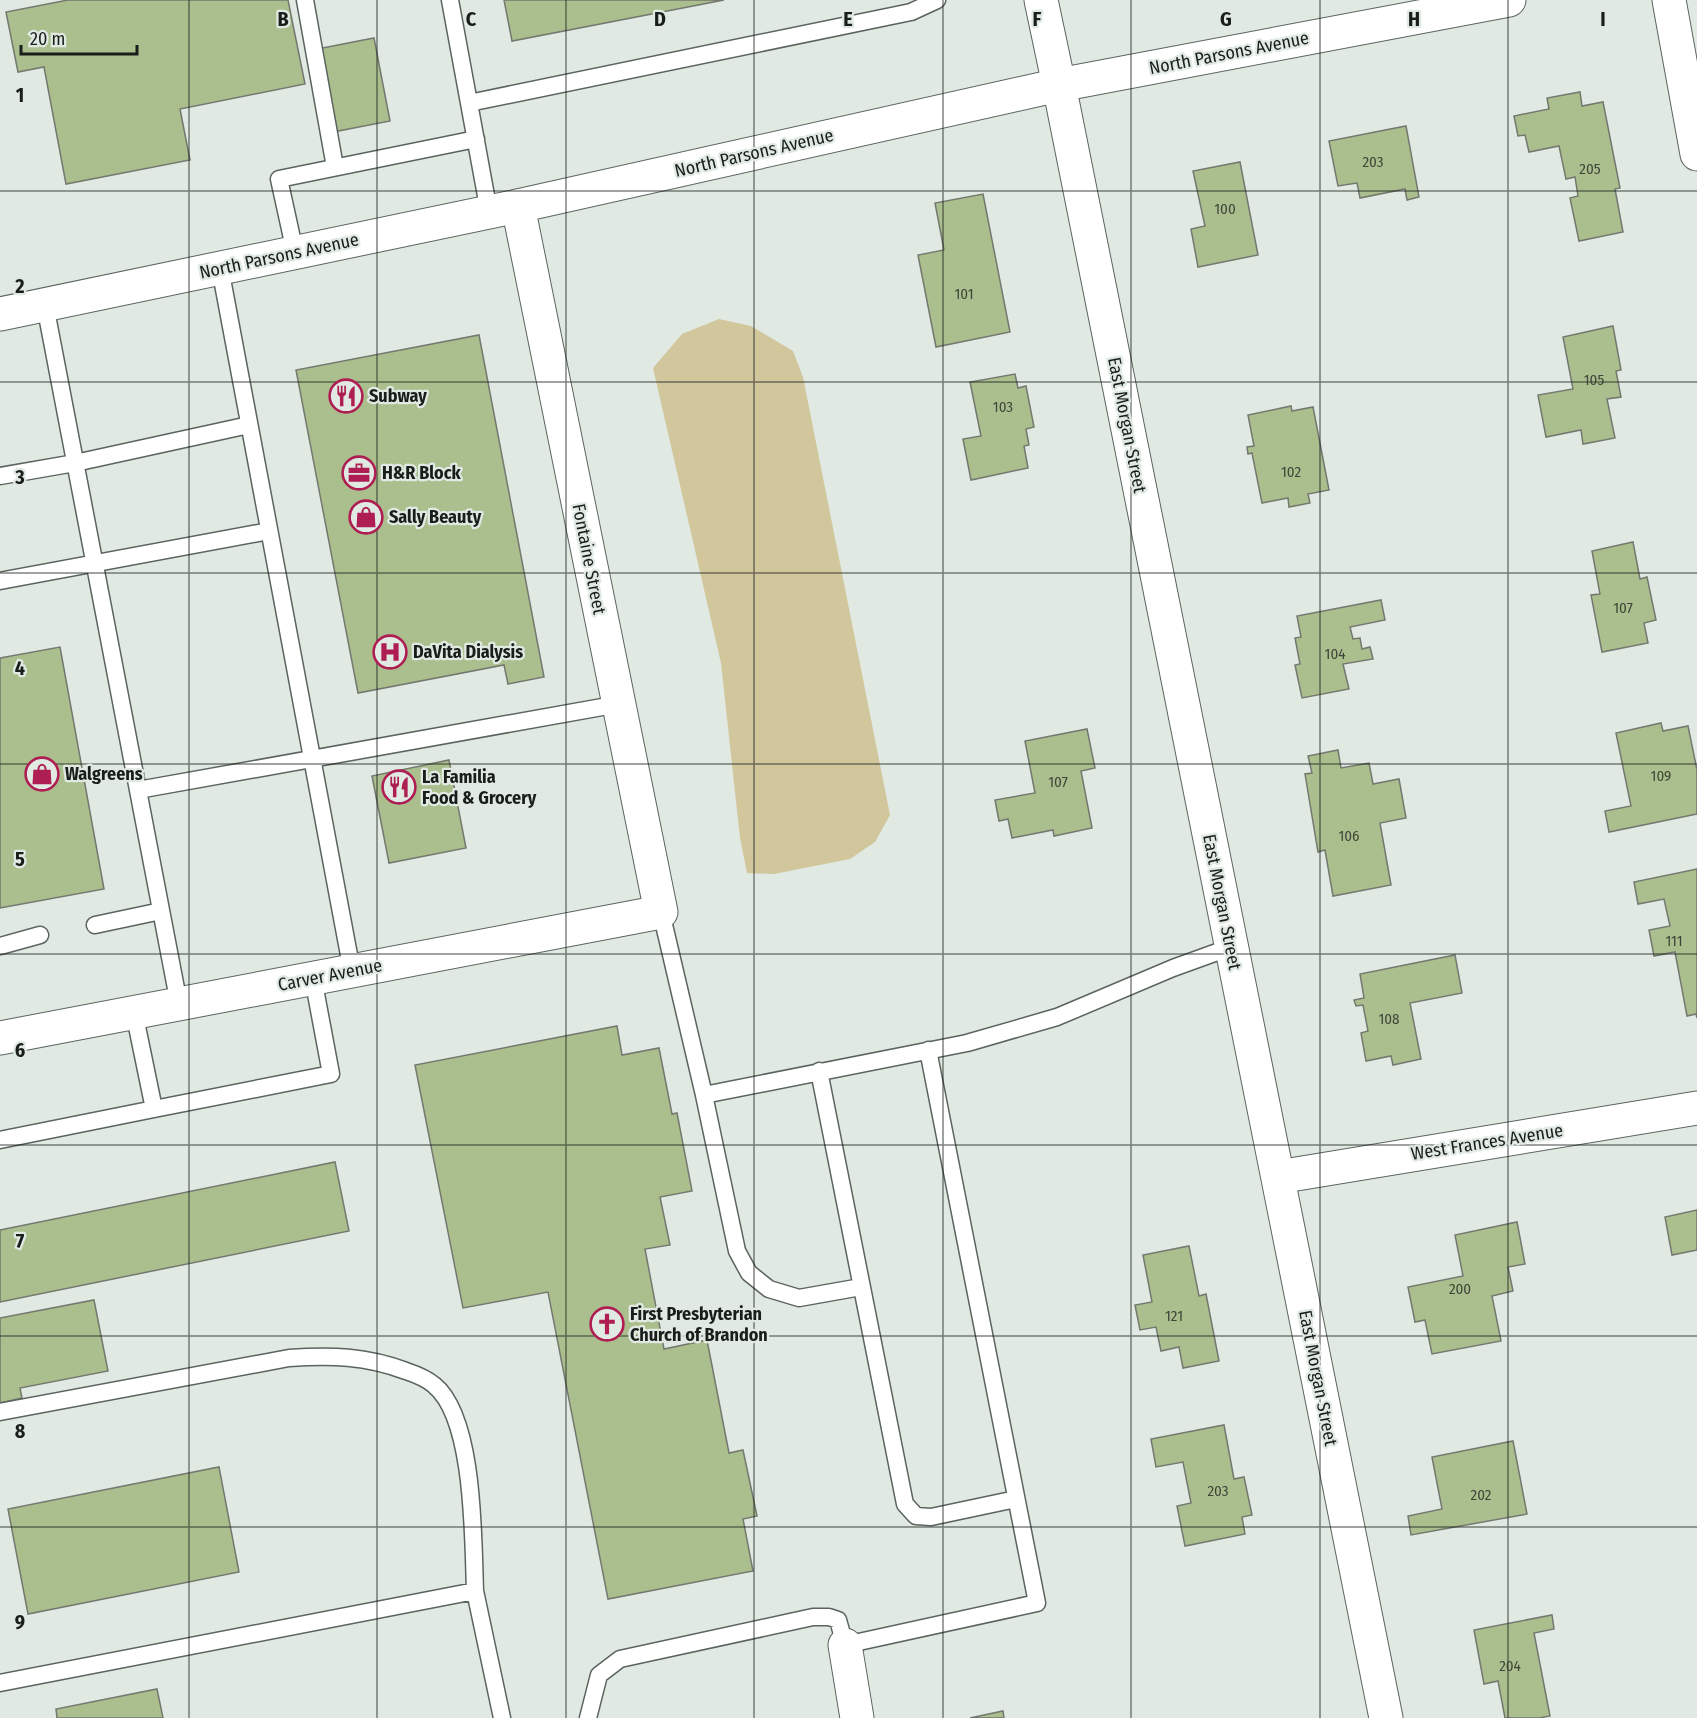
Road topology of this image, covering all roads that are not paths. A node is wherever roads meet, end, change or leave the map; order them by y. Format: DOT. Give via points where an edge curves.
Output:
graph roads {
  1 [pos="305,0"];
  2 [pos="450,0"];
  3 [pos="937,0"];
  4 [pos="1041,0"];
  5 [pos="1509,0"];
  6 [pos="1669,0"];
  7 [pos="1409,10"];
  8 [pos="1059,85"];
  9 [pos="469,104"];
  10 [pos="476,139"];
  11 [pos="1697,154"];
  12 [pos="335,167"];
  13 [pos="503,209"];
  14 [pos="295,252"];
  15 [pos="220,268"];
  16 [pos="45,304"];
  17 [pos="0,314"];
  18 [pos="249,425"];
  19 [pos="75,463"];
  20 [pos="0,476"];
  21 [pos="269,531"];
  22 [pos="94,564"];
  23 [pos="0,580"];
  24 [pos="619,704"];
  25 [pos="312,759"];
  26 [pos="138,790"];
  27 [pos="161,912"];
  28 [pos="661,912"];
  29 [pos="95,925"];
  30 [pos="40,936"];
  31 [pos="0,946"];
  32 [pos="1231,947"];
  33 [pos="352,970"];
  34 [pos="313,978"];
  35 [pos="179,1004"];
  36 [pos="134,1012"];
  37 [pos="0,1038"];
  38 [pos="928,1050"];
  39 [pos="819,1071"];
  40 [pos="704,1095"];
  41 [pos="1697,1108"];
  42 [pos="154,1109"];
  43 [pos="0,1140"];
  44 [pos="1278,1177"];
  45 [pos="861,1287"];
  46 [pos="0,1412"];
  47 [pos="1017,1499"];
  48 [pos="475,1591"];
  49 [pos="845,1645"];
  50 [pos="0,1683"];
  51 [pos="502,1718"];
  52 [pos="588,1718"];
  53 [pos="857,1718"];
  54 [pos="1386,1718"];
  1 -- 12 [label="lane"];
  2 -- 9 [label="lane"];
  3 -- 9 [label="lane" via="911,12"];
  4 -- 8 [label="street, East Morgan Street"];
  5 -- 7 [label="street, North Parsons Avenue"];
  6 -- 11 [label="street"];
  7 -- 8 [label="street, North Parsons Avenue"];
  8 -- 13 [label="street, North Parsons Avenue"];
  8 -- 32 [label="street, East Morgan Street"];
  9 -- 10 [label="lane"];
  10 -- 12 [label="lane"];
  10 -- 13 [label="lane"];
  12 -- 14 [label="lane" via="279,179"];
  13 -- 14 [label="street, North Parsons Avenue"];
  13 -- 24 [label="street, Fontaine Street"];
  14 -- 15 [label="street, North Parsons Avenue"];
  15 -- 16 [label="street, North Parsons Avenue"];
  15 -- 18 [label="lane"];
  16 -- 17 [label="street, North Parsons Avenue"];
  16 -- 19 [label="lane"];
  18 -- 19 [label="lane"];
  18 -- 21 [label="lane"];
  19 -- 20 [label="lane"];
  19 -- 22 [label="lane"];
  21 -- 22 [label="lane"];
  21 -- 25 [label="lane"];
  22 -- 23 [label="lane"];
  22 -- 26 [label="lane"];
  24 -- 25 [label="lane"];
  24 -- 28 [label="street, Fontaine Street"];
  25 -- 26 [label="lane"];
  25 -- 33 [label="lane"];
  26 -- 27 [label="lane"];
  27 -- 29 [label="lane"];
  27 -- 35 [label="lane"];
  28 -- 33 [label="street, Carver Avenue"];
  28 -- 40 [label="lane"];
  30 -- 31 [label="lane"];
  32 -- 38 [label="lane" via="1057,1017"];
  32 -- 44 [label="street, East Morgan Street"];
  33 -- 34 [label="street, Carver Avenue"];
  34 -- 35 [label="street, Carver Avenue"];
  34 -- 42 [label="lane" via="331,1074"];
  35 -- 36 [label="street, Carver Avenue"];
  36 -- 37 [label="street, Carver Avenue"];
  36 -- 42 [label="lane"];
  38 -- 39 [label="lane"];
  38 -- 47 [label="lane"];
  39 -- 40 [label="lane"];
  39 -- 45 [label="lane"];
  40 -- 45 [label="lane" via="737,1251 749,1273 769,1289 799,1298"];
  41 -- 44 [label="street, West Frances Avenue"];
  42 -- 43 [label="lane"];
  44 -- 54 [label="street, East Morgan Street"];
  45 -- 47 [label="lane" via="905,1504 916,1516 931,1517"];
  46 -- 48 [label="lane" via="289,1358 354,1357 391,1365 434,1385 454,1412 473,1510"];
  47 -- 49 [label="lane" via="1037,1604"];
  48 -- 50 [label="lane"];
  48 -- 51 [label="lane"];
  49 -- 52 [label="lane" via="838,1620 813,1617 620,1659 599,1675"];
  49 -- 53 [label="street"];
}
